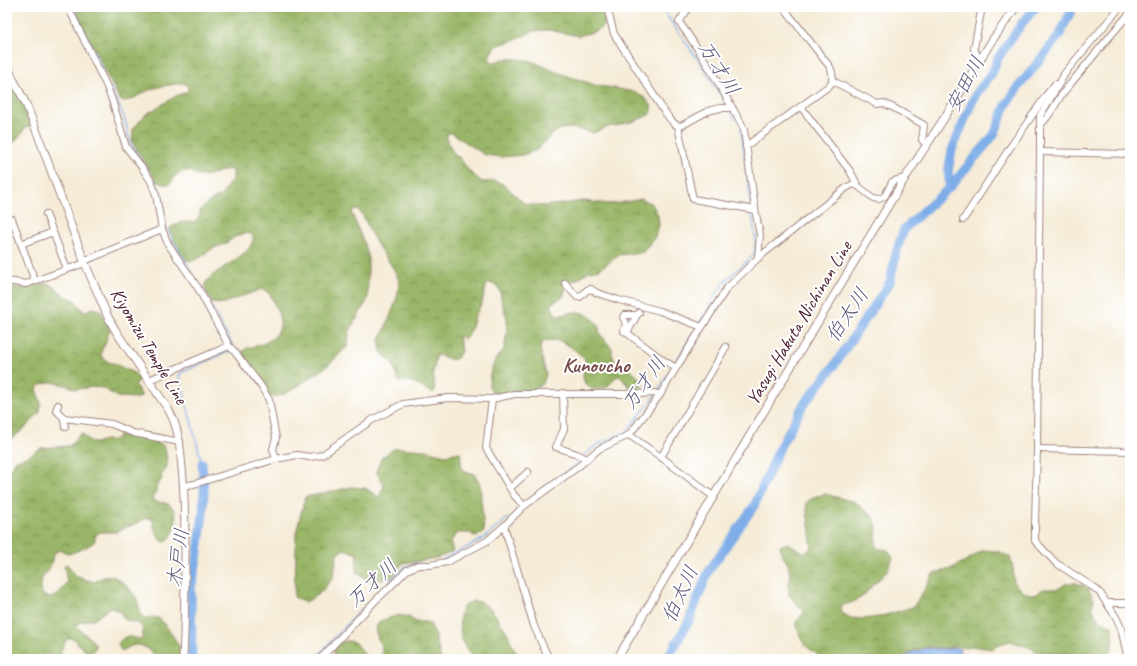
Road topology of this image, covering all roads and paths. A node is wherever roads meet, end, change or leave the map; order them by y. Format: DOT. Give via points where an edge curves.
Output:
graph roads {
  1 [pos="68,7"];
  2 [pos="607,7"];
  3 [pos="690,7"];
  4 [pos="783,7"];
  5 [pos="982,7"];
  6 [pos="1016,7"];
  7 [pos="1120,7"];
  8 [pos="1130,13"];
  9 [pos="981,60"];
  10 [pos="7,67"];
  11 [pos="1066,72"];
  12 [pos="832,82"];
  13 [pos="802,107"];
  14 [pos="729,108"];
  15 [pos="1040,125"];
  16 [pos="678,126"];
  17 [pos="927,145"];
  18 [pos="746,146"];
  19 [pos="1040,152"];
  20 [pos="1130,154"];
  21 [pos="905,178"];
  22 [pos="858,186"];
  23 [pos="752,209"];
  24 [pos="46,214"];
  25 [pos="12,220"];
  26 [pos="962,220"];
  27 [pos="162,229"];
  28 [pos="53,232"];
  29 [pos="21,244"];
  30 [pos="758,258"];
  31 [pos="84,262"];
  32 [pos="67,269"];
  33 [pos="7,281"];
  34 [pos="35,281"];
  35 [pos="565,284"];
  36 [pos="642,306"];
  37 [pos="637,315"];
  38 [pos="700,326"];
  39 [pos="624,331"];
  40 [pos="229,346"];
  41 [pos="726,347"];
  42 [pos="673,366"];
  43 [pos="149,380"];
  44 [pos="563,393"];
  45 [pos="658,394"];
  46 [pos="492,399"];
  47 [pos="55,410"];
  48 [pos="64,418"];
  49 [pos="65,427"];
  50 [pos="629,435"];
  51 [pos="180,442"];
  52 [pos="1037,449"];
  53 [pos="1130,451"];
  54 [pos="661,457"];
  55 [pos="584,458"];
  56 [pos="276,459"];
  57 [pos="528,472"];
  58 [pos="184,486"];
  59 [pos="510,488"];
  60 [pos="714,497"];
  61 [pos="524,506"];
  62 [pos="504,526"];
  63 [pos="1107,603"];
  64 [pos="1130,603"];
  65 [pos="183,659"];
  66 [pos="320,659"];
  67 [pos="550,659"];
  68 [pos="617,659"];
  69 [pos="1128,659"];
  1 -- 27 [label="street" via="107,87 126,147 151,181"];
  2 -- 16 [label="street" via="614,34 664,111"];
  3 -- 14 [label="street" via="679,22"];
  4 -- 12 [label="street" via="830,67"];
  5 -- 9 [label="street" via="974,48"];
  6 -- 9 [label="main road, Yasugi Hakuta Nichinan Line"];
  7 -- 11 [label="street"];
  8 -- 15 [label="street"];
  9 -- 17 [label="main road, Yasugi Hakuta Nichinan Line"];
  10 -- 31 [label="main road, Kiyomizu Temple Line" via="26,104"];
  11 -- 15 [label="street" via="1040,116"];
  11 -- 26 [label="street" via="1043,99"];
  12 -- 13 [label="street"];
  12 -- 17 [label="street" via="877,104 883,103 894,108 924,125 922,140"];
  13 -- 18 [label="street"];
  13 -- 22 [label="street" via="850,171"];
  14 -- 16 [label="street" via="708,111"];
  14 -- 18 [label="street" via="742,125"];
  15 -- 19 [label="street"];
  16 -- 23 [label="street" via="693,199"];
  17 -- 21 [label="main road, Yasugi Hakuta Nichinan Line"];
  18 -- 23 [label="street"];
  19 -- 20 [label="street"];
  19 -- 52 [label="street"];
  21 -- 22 [label="street" via="892,182 885,196 879,199 873,198"];
  21 -- 60 [label="main road, Yasugi Hakuta Nichinan Line"];
  22 -- 30 [label="street" via="853,184 846,188"];
  23 -- 30 [label="street" via="760,235"];
  24 -- 28 [label="street"];
  25 -- 29 [label="street"];
  27 -- 31 [label="street"];
  27 -- 40 [label="street" via="168,244 198,288"];
  28 -- 29 [label="street"];
  28 -- 32 [label="street"];
  29 -- 34 [label="street"];
  30 -- 38 [label="street" via="727,288"];
  31 -- 32 [label="street"];
  31 -- 43 [label="main road, Kiyomizu Temple Line" via="108,317"];
  32 -- 34 [label="street"];
  33 -- 34 [label="street" via="26,284"];
  35 -- 36 [label="street" via="577,297 591,289"];
  36 -- 37 [label="street"];
  36 -- 38 [label="street"];
  37 -- 39 [label="street" via="623,316 626,324"];
  37 -- 42 [label="street" via="627,333"];
  38 -- 42 [label="street"];
  40 -- 43 [label="street"];
  40 -- 56 [label="street" via="269,400 276,438"];
  41 -- 54 [label="street"];
  42 -- 45 [label="street"];
  43 -- 51 [label="main road, Kiyomizu Temple Line" via="174,419"];
  44 -- 45 [label="street"];
  44 -- 46 [label="street" via="515,394"];
  44 -- 55 [label="street" via="564,428 556,447"];
  45 -- 50 [label="street"];
  46 -- 56 [label="street" via="448,398 403,404 372,420 322,455 296,455"];
  46 -- 59 [label="street" via="486,448"];
  47 -- 48 [label="street"];
  48 -- 49 [label="street"];
  48 -- 51 [label="street" via="112,424 133,433"];
  50 -- 54 [label="street"];
  50 -- 55 [label="street"];
  51 -- 58 [label="main road, Kiyomizu Temple Line"];
  52 -- 53 [label="street"];
  52 -- 63 [label="street" via="1035,542 1056,564 1093,587"];
  54 -- 60 [label="street"];
  55 -- 61 [label="street" via="580,466"];
  56 -- 58 [label="street"];
  57 -- 59 [label="street"];
  58 -- 65 [label="main road, Kiyomizu Temple Line"];
  59 -- 61 [label="street"];
  60 -- 68 [label="main road, Yasugi Hakuta Nichinan Line"];
  61 -- 62 [label="street"];
  62 -- 66 [label="street" via="487,541 446,562 418,565 407,570"];
  62 -- 67 [label="street" via="534,626"];
  63 -- 64 [label="street"];
  63 -- 69 [label="street" via="1121,628"];
}
